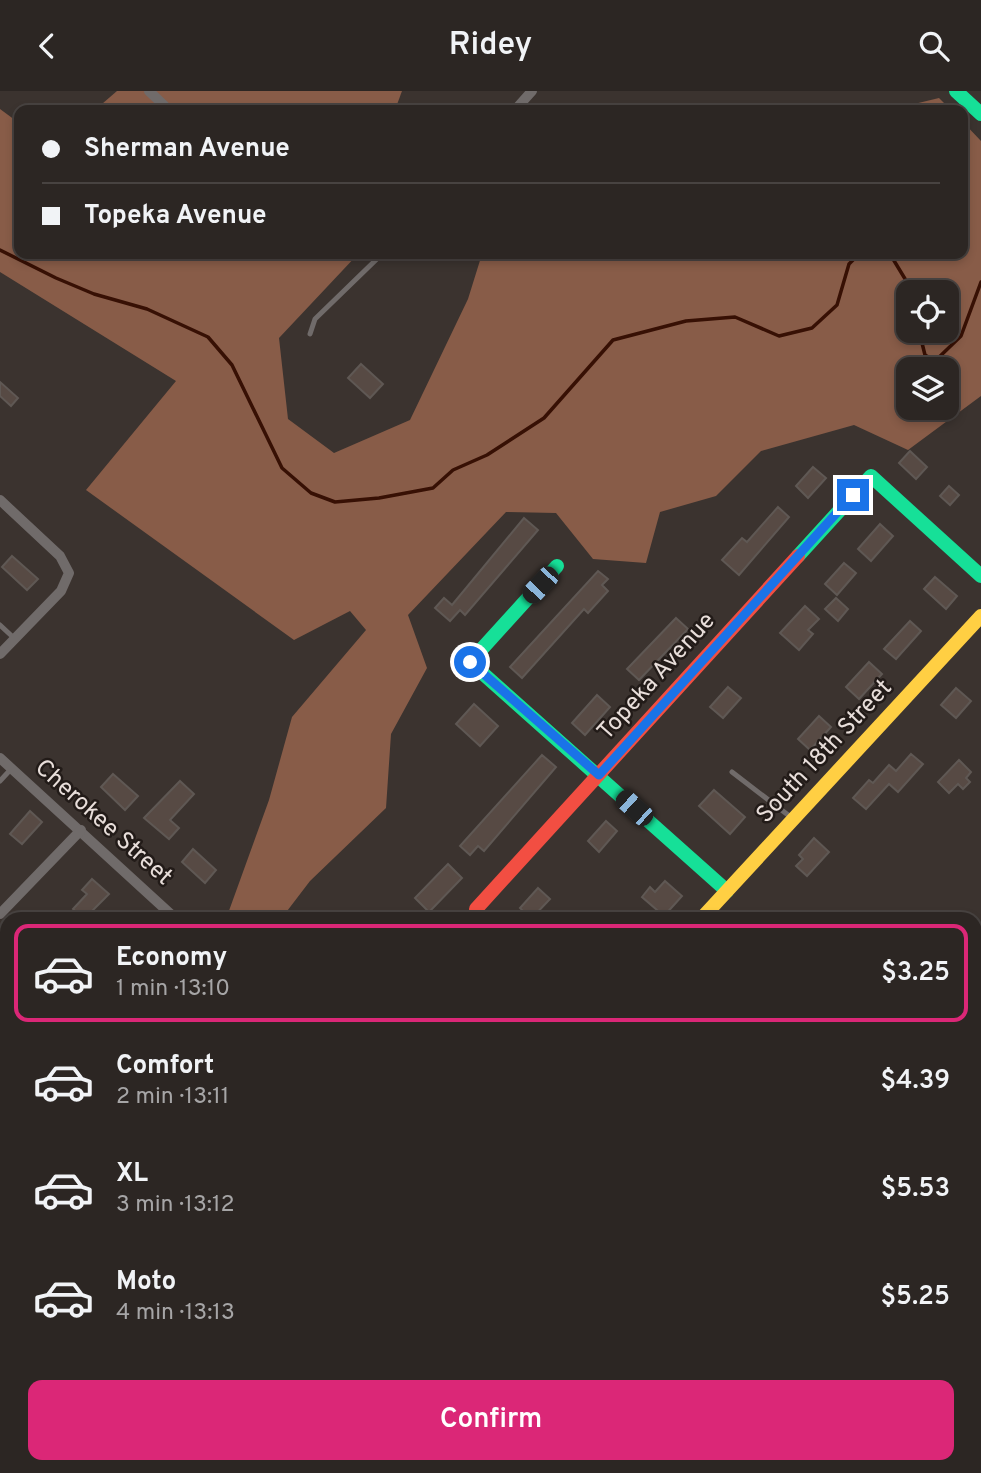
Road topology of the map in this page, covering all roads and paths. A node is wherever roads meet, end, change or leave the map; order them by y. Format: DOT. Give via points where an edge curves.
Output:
graph roads {
  1 [pos="149,91"];
  2 [pos="532,91"];
  3 [pos="956,91"];
  4 [pos="164,105"];
  5 [pos="519,105"];
  6 [pos="981,114"];
  7 [pos="377,259"];
  8 [pos="310,334"];
  9 [pos="0,500"];
  10 [pos="557,566"];
  11 [pos="981,576"];
  12 [pos="981,616"];
  13 [pos="0,625"];
  14 [pos="15,639"];
  15 [pos="0,654"];
  16 [pos="0,758"];
  17 [pos="12,768"];
  18 [pos="732,772"];
  19 [pos="599,775"];
  20 [pos="0,781"];
  21 [pos="794,819"];
  22 [pos="81,830"];
  23 [pos="727,891"];
  24 [pos="476,908"];
  25 [pos="2,912"];
  26 [pos="169,912"];
  27 [pos="708,912"];
  1 -- 4 [label="street"];
  2 -- 5 [label="street"];
  3 -- 6 [label="street"];
  7 -- 8 [label="lane" via="315,319"];
  9 -- 14 [label="street" via="60,556 69,573 61,591"];
  10 -- 19 [label="street" via="470,662"];
  11 -- 19 [label="street, Topeka Avenue" via="871,476"];
  12 -- 21 [label="street, South 18th Street"];
  13 -- 14 [label="lane"];
  14 -- 15 [label="street"];
  16 -- 17 [label="street, Cherokee Street"];
  17 -- 20 [label="lane"];
  17 -- 22 [label="street, Cherokee Street"];
  18 -- 21 [label="lane"];
  19 -- 23 [label="street"];
  19 -- 24 [label="street, Topeka Avenue"];
  21 -- 23 [label="street, South 18th Street"];
  22 -- 25 [label="street"];
  22 -- 26 [label="street, Cherokee Street"];
  23 -- 27 [label="street, South 18th Street"];
}
